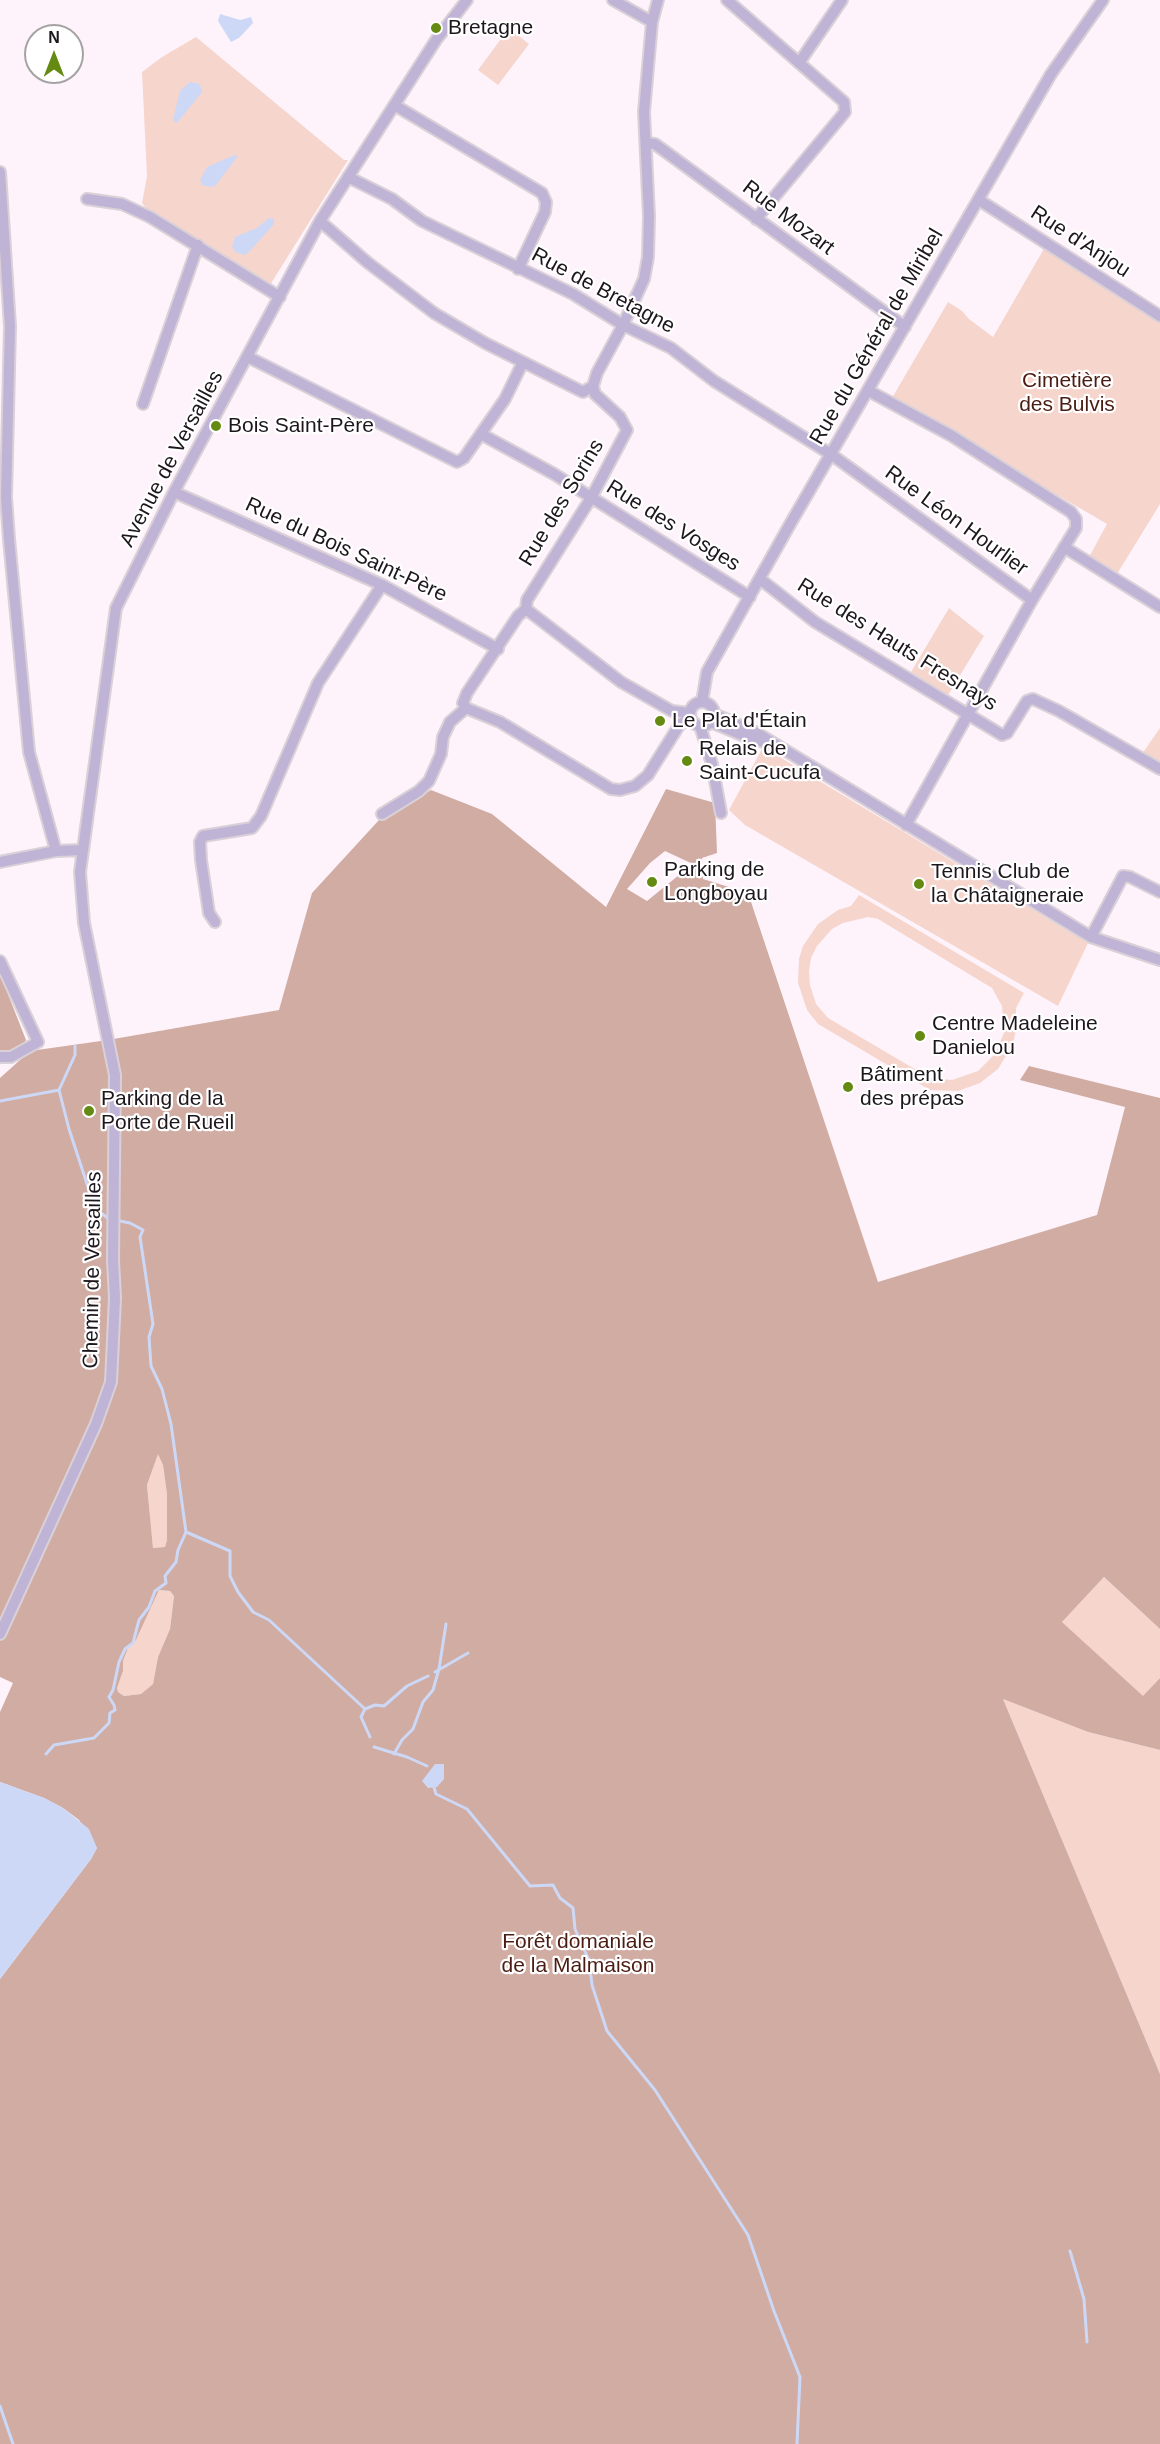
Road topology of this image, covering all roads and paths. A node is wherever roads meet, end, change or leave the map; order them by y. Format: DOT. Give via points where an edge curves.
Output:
graph roads {
  1 [pos="467,0"];
  2 [pos="614,0"];
  3 [pos="658,0"];
  4 [pos="727,0"];
  5 [pos="842,0"];
  6 [pos="1103,0"];
  7 [pos="652,22"];
  8 [pos="799,63"];
  9 [pos="396,106"];
  10 [pos="646,143"];
  11 [pos="0,172"];
  12 [pos="348,177"];
  13 [pos="87,199"];
  14 [pos="979,200"];
  15 [pos="756,219"];
  16 [pos="320,220"];
  17 [pos="198,245"];
  18 [pos="518,269"];
  19 [pos="280,297"];
  20 [pos="1160,316"];
  21 [pos="623,325"];
  22 [pos="906,327"];
  23 [pos="248,357"];
  24 [pos="523,362"];
  25 [pos="593,386"];
  26 [pos="869,391"];
  27 [pos="143,404"];
  28 [pos="481,434"];
  29 [pos="832,455"];
  30 [pos="174,492"];
  31 [pos="591,498"];
  32 [pos="1064,546"];
  33 [pos="760,579"];
  34 [pos="382,585"];
  35 [pos="750,597"];
  36 [pos="1032,600"];
  37 [pos="1160,607"];
  38 [pos="526,609"];
  39 [pos="498,649"];
  40 [pos="702,702"];
  41 [pos="466,708"];
  42 [pos="968,714"];
  43 [pos="690,716"];
  44 [pos="713,718"];
  45 [pos="700,726"];
  46 [pos="1160,769"];
  47 [pos="721,813"];
  48 [pos="382,814"];
  49 [pos="906,825"];
  50 [pos="83,850"];
  51 [pos="56,851"];
  52 [pos="0,862"];
  53 [pos="1160,892"];
  54 [pos="215,922"];
  55 [pos="1091,937"];
  56 [pos="1160,960"];
  57 [pos="0,961"];
  58 [pos="99,992"];
  59 [pos="0,1057"];
  60 [pos="0,1634"];
  1 -- 9 [label="street, Avenue de Versailles" via="436,40"];
  2 -- 7 [label="street"];
  3 -- 7 [label="street"];
  4 -- 8 [label="street"];
  5 -- 8 [label="street"];
  6 -- 14 [label="street, Rue du Général de Miribel" via="1051,74"];
  7 -- 10 [label="street" via="644,112"];
  8 -- 15 [label="street" via="844,102 845,112"];
  9 -- 12 [label="street, Avenue de Versailles"];
  9 -- 18 [label="street" via="542,193 545,212"];
  10 -- 15 [label="street, Rue Mozart" via="655,144"];
  10 -- 21 [label="street" via="648,257 644,279"];
  11 -- 51 [label="street" via="10,326 6,497 9,539 29,752"];
  12 -- 16 [label="street, Avenue de Versailles"];
  12 -- 18 [label="street, Rue de Bretagne" via="392,199 422,221"];
  13 -- 17 [label="street" via="122,204"];
  14 -- 20 [label="street, Rue d'Anjou"];
  14 -- 22 [label="street, Rue du Général de Miribel"];
  15 -- 22 [label="street, Rue Mozart"];
  16 -- 19 [label="street, Avenue de Versailles"];
  16 -- 24 [label="street" via="434,313 484,344"];
  17 -- 19 [label="street"];
  17 -- 27 [label="street"];
  18 -- 21 [label="street, Rue de Bretagne" via="573,294"];
  19 -- 23 [label="street, Avenue de Versailles"];
  21 -- 25 [label="street"];
  21 -- 29 [label="street, Rue de Bretagne" via="671,348 714,381"];
  22 -- 26 [label="street, Rue du Général de Miribel"];
  23 -- 28 [label="street" via="457,462"];
  23 -- 30 [label="street, Avenue de Versailles"];
  24 -- 25 [label="street" via="583,392"];
  24 -- 28 [label="street"];
  25 -- 31 [label="street, Rue des Sorins" via="594,394 620,417 627,430"];
  26 -- 29 [label="street, Rue du Général de Miribel"];
  26 -- 32 [label="street, Rue Léon Hourlier" via="952,436 1071,512 1076,528"];
  28 -- 31 [label="street, Rue des Vosges"];
  29 -- 33 [label="street, Rue du Général de Miribel"];
  29 -- 36 [label="street, Rue Léon Hourlier"];
  30 -- 34 [label="street, Rue du Bois Saint-Père"];
  30 -- 50 [label="street, Avenue de Versailles" via="116,608"];
  31 -- 35 [label="street, Rue des Vosges"];
  31 -- 38 [label="street, Rue des Sorins" via="527,600"];
  32 -- 36 [label="street, Rue Léon Hourlier"];
  32 -- 37 [label="street"];
  33 -- 35 [label="street, Rue du Général de Miribel"];
  33 -- 42 [label="street, Rue des Hauts Fresnays" via="815,622"];
  34 -- 39 [label="street, Rue du Bois Saint-Père"];
  34 -- 54 [label="street" via="318,683 261,816 252,828 203,836 200,842 209,913"];
  35 -- 40 [label="street, Rue du Général de Miribel" via="707,672"];
  36 -- 42 [label="street"];
  38 -- 39 [label="street, Rue des Sorins"];
  38 -- 43 [label="street" via="621,682 672,711"];
  39 -- 41 [label="street, Rue des Sorins" via="467,693 463,703"];
  40 -- 43 [label="street" via="691,708"];
  40 -- 44 [label="street" via="708,704"];
  41 -- 43 [label="street" via="500,722 611,789 620,790 635,786 648,775 680,724"];
  41 -- 48 [label="street, Rue des Sorins" via="450,722 429,781"];
  42 -- 46 [label="street, Rue des Hauts Fresnays" via="1002,735 1027,701 1033,699"];
  42 -- 49 [label="street"];
  43 -- 45 [label="street"];
  44 -- 45 [label="street"];
  44 -- 49 [label="street" via="757,733"];
  45 -- 47 [label="street"];
  49 -- 55 [label="street"];
  50 -- 51 [label="street"];
  50 -- 58 [label="street, Avenue de Versailles" via="80,872 84,922"];
  51 -- 52 [label="street"];
  53 -- 55 [label="street" via="1123,876"];
  55 -- 56 [label="street"];
  57 -- 59 [label="street" via="38,1042 11,1057"];
  58 -- 60 [label="street, Chemin de Versailles" via="115,1075 111,1382 96,1424"];
}
